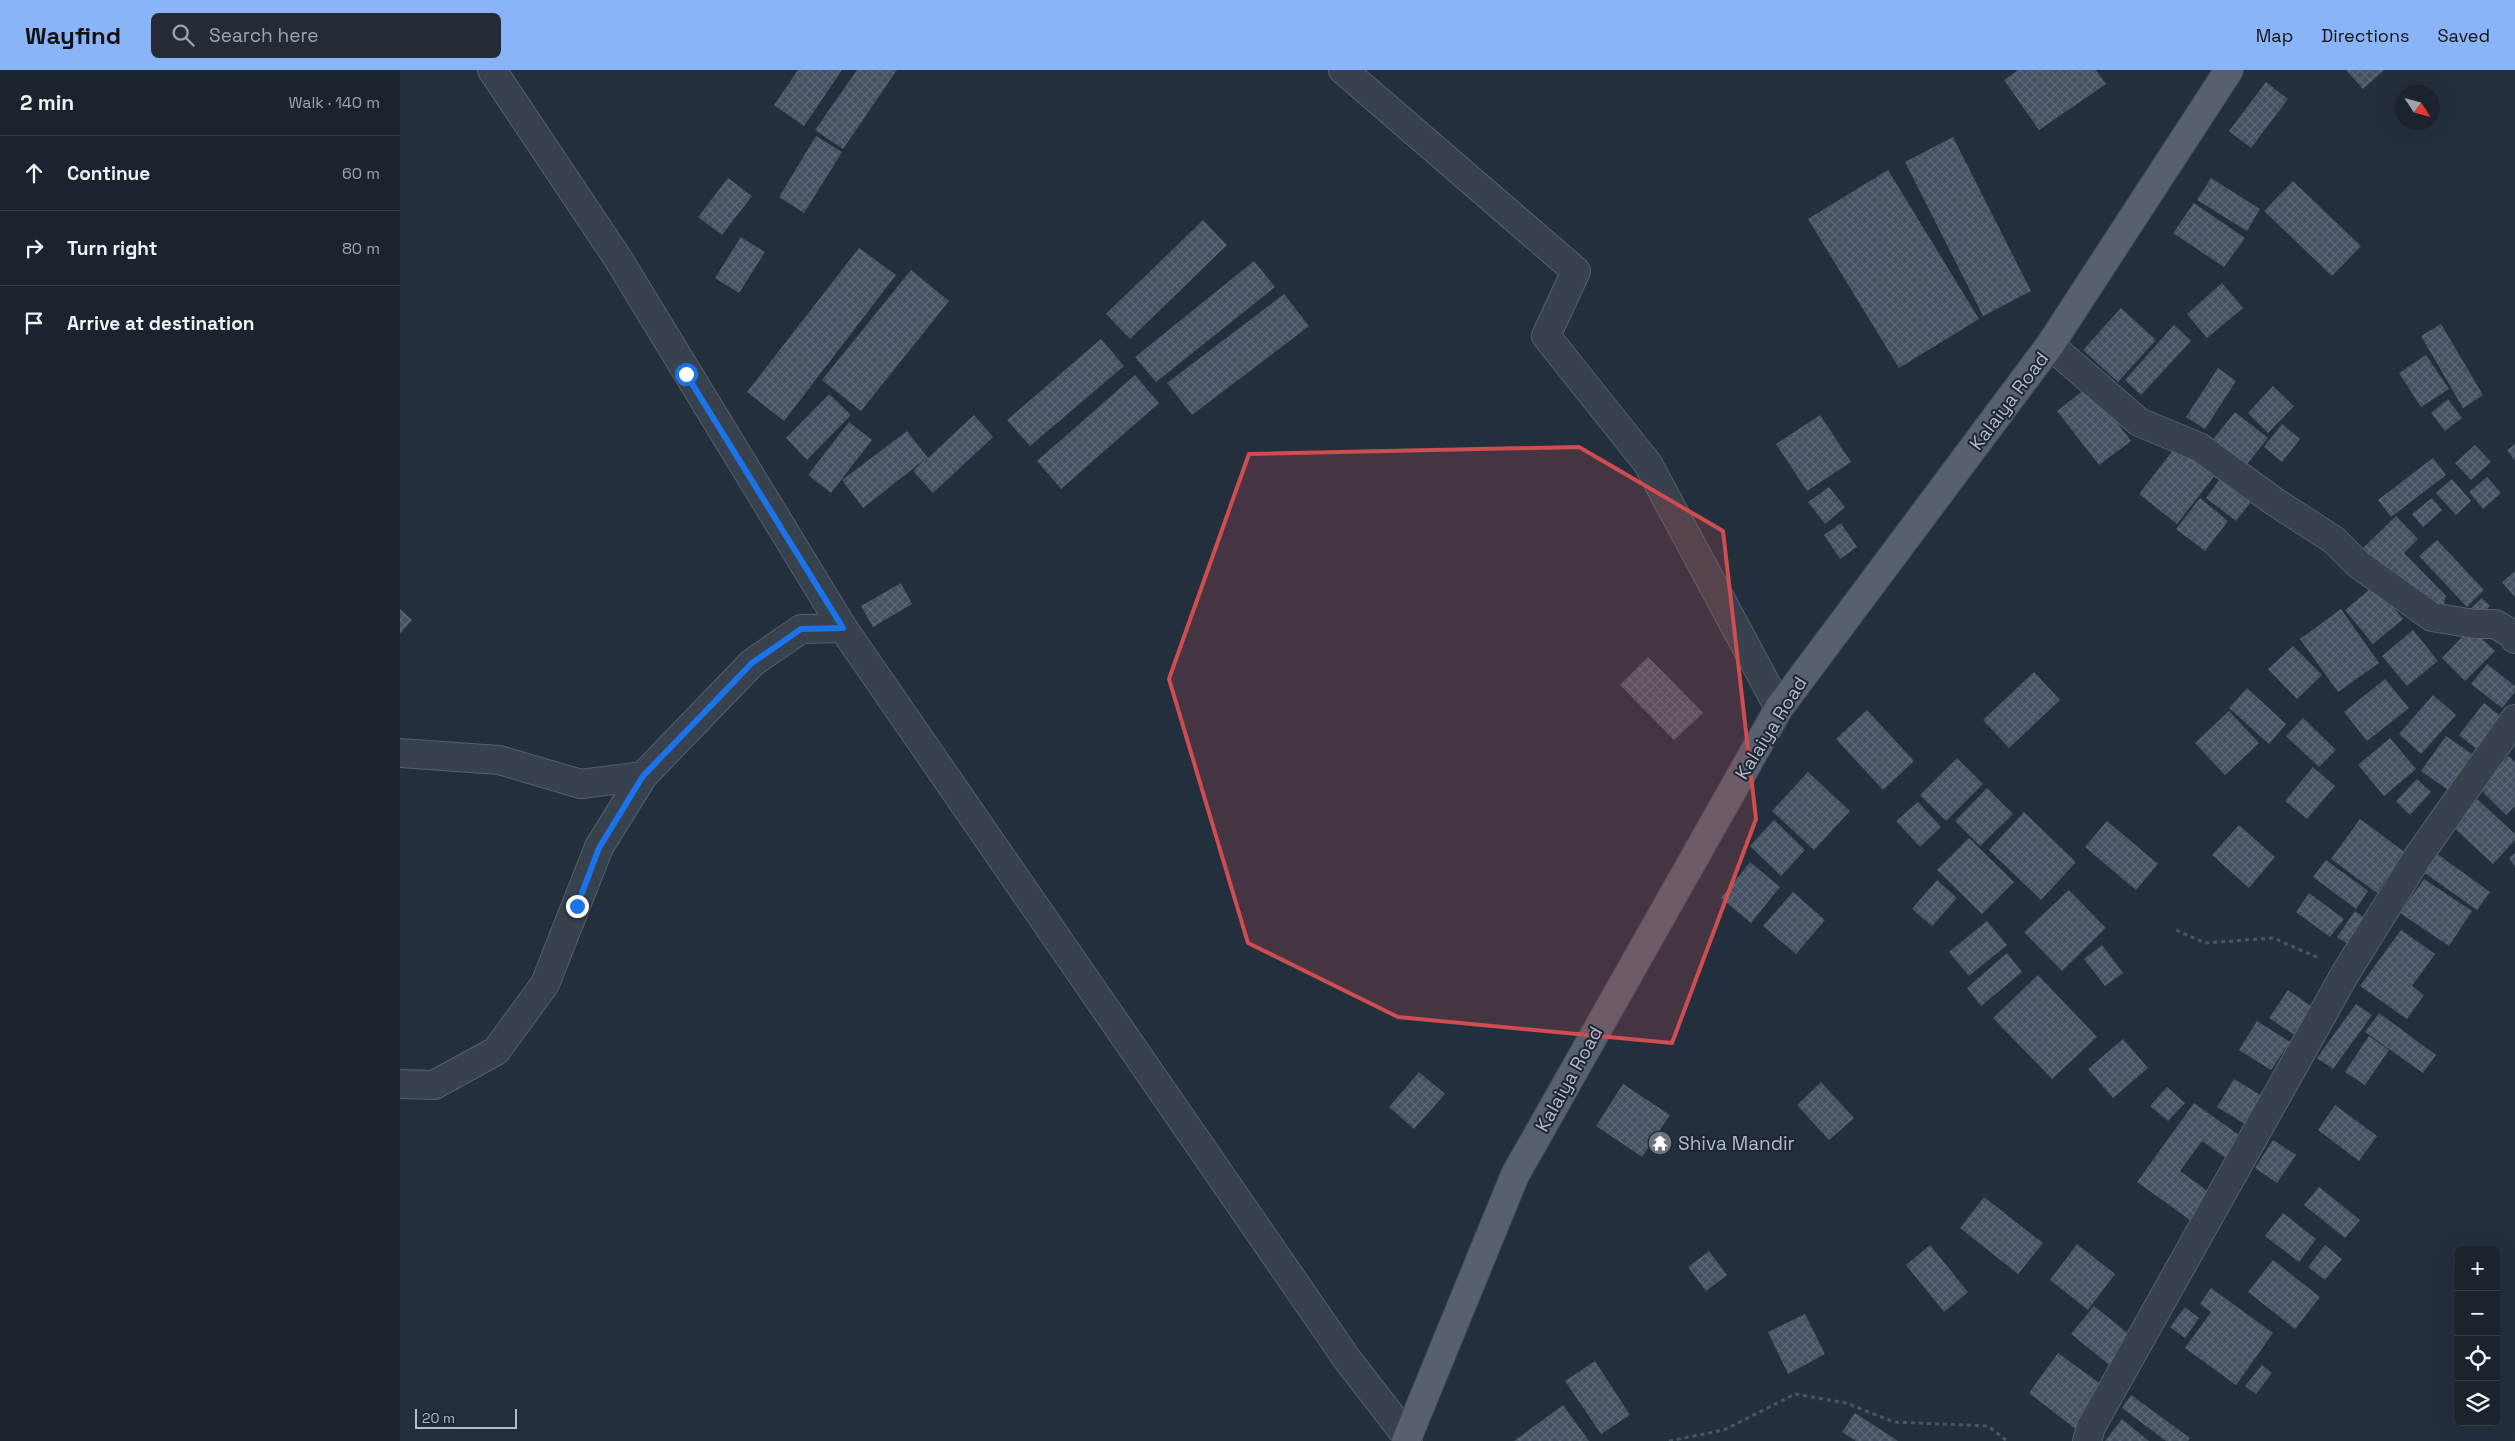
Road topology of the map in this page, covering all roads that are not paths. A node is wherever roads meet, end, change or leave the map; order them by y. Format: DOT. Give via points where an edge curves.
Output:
graph roads {
  1 [pos="492,70"];
  2 [pos="1343,70"];
  3 [pos="2229,70"];
  4 [pos="2050,345"];
  5 [pos="843,628"];
  6 [pos="2515,639"];
  7 [pos="1779,708"];
  8 [pos="2515,719"];
  9 [pos="400,753"];
  10 [pos="643,776"];
  11 [pos="400,1084"];
  12 [pos="1407,1439"];
  13 [pos="2087,1441"];
  1 -- 5 [label="street" via="617,257"];
  2 -- 7 [label="street" via="1576,271 1546,336 1648,464"];
  3 -- 4 [label="main road, Kalaiya Road"];
  4 -- 6 [label="street" via="2139,422 2199,447 2274,502 2334,540 2358,564 2432,617 2495,624"];
  4 -- 7 [label="main road, Kalaiya Road"];
  5 -- 10 [label="street" via="801,629 752,663"];
  5 -- 12 [label="street" via="1347,1359"];
  7 -- 12 [label="main road, Kalaiya Road" via="1515,1174"];
  8 -- 13 [label="street" via="2417,858 2345,974 2091,1427"];
  9 -- 10 [label="street" via="499,760 581,784"];
  10 -- 11 [label="street" via="599,848 545,984 496,1051 434,1084"];
}
